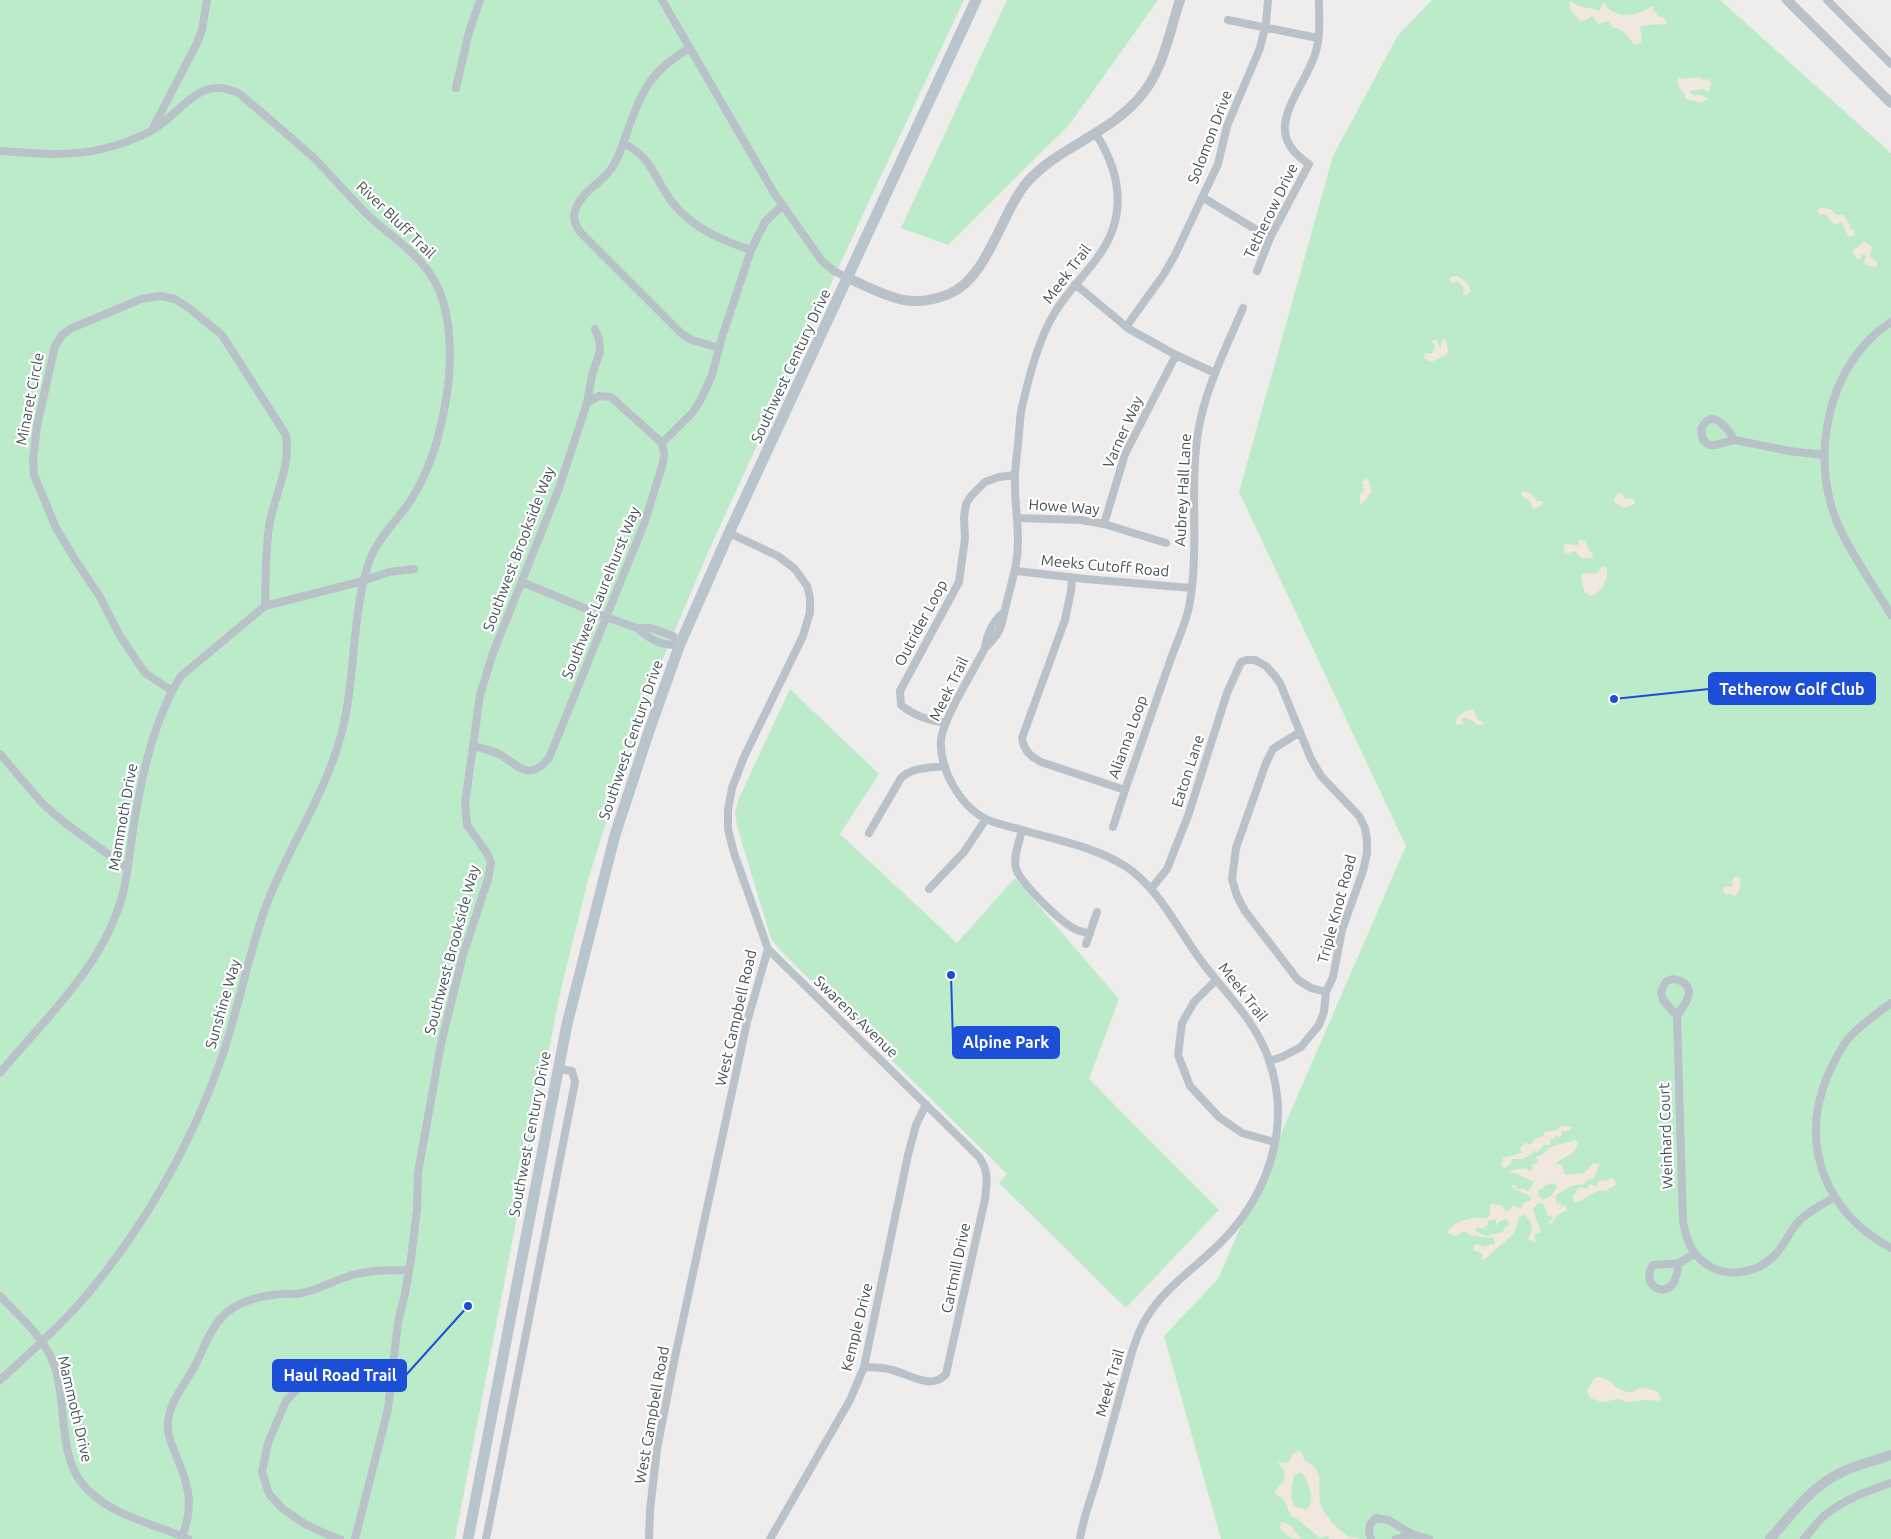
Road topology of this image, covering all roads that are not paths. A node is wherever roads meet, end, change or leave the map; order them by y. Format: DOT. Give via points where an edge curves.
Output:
graph roads {
  1 [pos="207,0"];
  2 [pos="480,0"];
  3 [pos="662,0"];
  4 [pos="976,0"];
  5 [pos="1180,0"];
  6 [pos="1268,0"];
  7 [pos="1319,0"];
  8 [pos="1787,0"];
  9 [pos="1827,0"];
  10 [pos="1228,20"];
  11 [pos="1265,27"];
  12 [pos="1318,38"];
  13 [pos="690,48"];
  14 [pos="1891,64"];
  15 [pos="456,88"];
  16 [pos="1891,103"];
  17 [pos="152,130"];
  18 [pos="1096,134"];
  19 [pos="623,143"];
  20 [pos="0,151"];
  21 [pos="1202,197"];
  22 [pos="783,205"];
  23 [pos="1270,238"];
  24 [pos="751,250"];
  25 [pos="1257,271"];
  26 [pos="848,278"];
  27 [pos="1075,284"];
  28 [pos="1243,308"];
  29 [pos="1891,322"];
  30 [pos="1126,327"];
  31 [pos="595,329"];
  32 [pos="719,348"];
  33 [pos="1176,355"];
  34 [pos="1215,373"];
  35 [pos="587,403"];
  36 [pos="1735,440"];
  37 [pos="662,443"];
  38 [pos="1824,455"];
  39 [pos="1015,475"];
  40 [pos="1017,518"];
  41 [pos="1104,524"];
  42 [pos="729,533"];
  43 [pos="1166,543"];
  44 [pos="1194,562"];
  45 [pos="414,569"];
  46 [pos="1016,571"];
  47 [pos="1072,578"];
  48 [pos="363,582"];
  49 [pos="522,582"];
  50 [pos="1191,588"];
  51 [pos="265,606"];
  52 [pos="1891,615"];
  53 [pos="606,617"];
  54 [pos="680,644"];
  55 [pos="1247,660"];
  56 [pos="172,690"];
  57 [pos="946,724"];
  58 [pos="1300,732"];
  59 [pos="472,746"];
  60 [pos="0,754"];
  61 [pos="945,766"];
  62 [pos="1125,790"];
  63 [pos="986,819"];
  64 [pos="1113,827"];
  65 [pos="1022,830"];
  66 [pos="869,833"];
  67 [pos="127,868"];
  68 [pos="929,889"];
  69 [pos="1151,889"];
  70 [pos="1098,912"];
  71 [pos="1090,934"];
  72 [pos="1086,944"];
  73 [pos="768,949"];
  74 [pos="1216,980"];
  75 [pos="1326,992"];
  76 [pos="1891,1004"];
  77 [pos="1676,1016"];
  78 [pos="1269,1061"];
  79 [pos="558,1069"];
  80 [pos="0,1073"];
  81 [pos="926,1104"];
  82 [pos="1274,1142"];
  83 [pos="1835,1197"];
  84 [pos="1891,1248"];
  85 [pos="1694,1254"];
  86 [pos="1679,1262"];
  87 [pos="409,1270"];
  88 [pos="0,1296"];
  89 [pos="42,1341"];
  90 [pos="393,1365"];
  91 [pos="864,1367"];
  92 [pos="0,1380"];
  93 [pos="1891,1455"];
  94 [pos="1891,1483"];
  95 [pos="1412,1534"];
  96 [pos="184,1538"];
  97 [pos="340,1539"];
  98 [pos="355,1539"];
  99 [pos="468,1539"];
  100 [pos="486,1539"];
  101 [pos="649,1539"];
  102 [pos="770,1539"];
  103 [pos="1080,1539"];
  104 [pos="1372,1539"];
  105 [pos="1396,1539"];
  106 [pos="1429,1539"];
  107 [pos="1770,1539"];
  108 [pos="1804,1539"];
  1 -- 17 [label="street" via="197,43"];
  2 -- 15 [label="street"];
  3 -- 13 [label="street"];
  4 -- 26 [label="main road, Southwest Century Drive"];
  5 -- 18 [label="street" via="1164,52 1145,91 1129,109"];
  6 -- 11 [label="street, Solomon Drive"];
  7 -- 12 [label="street, Tetherow Drive"];
  8 -- 16 [label="street"];
  9 -- 14 [label="street"];
  10 -- 11 [label="street"];
  11 -- 12 [label="street"];
  11 -- 21 [label="street, Solomon Drive" via="1227,126 1218,164"];
  12 -- 23 [label="street, Tetherow Drive" via="1315,56 1285,118 1284,130 1292,150 1309,164"];
  13 -- 19 [label="street" via="671,59 653,77 637,105"];
  13 -- 22 [label="street" via="763,177"];
  17 -- 20 [label="street, River Bluff Trail" via="98,150 58,154"];
  17 -- 48 [label="street, River Bluff Trail" via="201,92 216,87 240,94 313,157 369,216 415,255 436,282 449,338 440,429 418,487 379,542"];
  18 -- 26 [label="street" via="1049,163 1028,182 981,265 950,294 927,301 908,301 880,293"];
  18 -- 27 [label="street, Meek Trail" via="1110,157 1117,182 1118,205 1113,231 1106,245"];
  19 -- 24 [label="street" via="650,164 672,202 692,221 720,239"];
  19 -- 32 [label="street" via="612,168 576,207 576,226 672,326 692,340"];
  21 -- 23 [label="street"];
  21 -- 30 [label="street, Solomon Drive" via="1171,261"];
  22 -- 24 [label="street" via="766,222"];
  22 -- 26 [label="street" via="822,261"];
  23 -- 25 [label="street, Tetherow Drive"];
  24 -- 32 [label="street"];
  26 -- 42 [label="main road, Southwest Century Drive"];
  27 -- 30 [label="street"];
  27 -- 39 [label="street, Meek Trail" via="1052,316 1036,357 1022,405"];
  28 -- 34 [label="street, Aubrey Hall Lane"];
  29 -- 38 [label="street" via="1873,335 1855,356 1829,411"];
  30 -- 33 [label="street"];
  31 -- 35 [label="street, Southwest Brookside Way" via="600,339 600,351"];
  32 -- 37 [label="street" via="701,399 693,412"];
  33 -- 34 [label="street"];
  33 -- 41 [label="street, Varner Way" via="1125,454"];
  34 -- 44 [label="street, Aubrey Hall Lane" via="1198,432 1194,470"];
  35 -- 37 [label="street" via="599,396 611,396"];
  35 -- 49 [label="street, Southwest Brookside Way" via="559,488"];
  36 -- 36 [label="street" via="1718,420 1706,421 1701,429 1703,440 1709,444"];
  36 -- 38 [label="street"];
  37 -- 53 [label="street, Southwest Laurelhurst Way" via="664,453 658,484"];
  38 -- 52 [label="street" via="1831,506"];
  39 -- 40 [label="street, Meek Trail"];
  39 -- 57 [label="street, Outrider Loop" via="985,482 966,504 959,582 900,691 901,705 907,710"];
  40 -- 41 [label="street, Howe Way"];
  40 -- 46 [label="street, Meek Trail"];
  41 -- 43 [label="street, Howe Way"];
  42 -- 54 [label="main road, Southwest Century Drive"];
  42 -- 73 [label="street, West Campbell Road" via="778,556 795,569 807,586 810,598 810,612 803,636 744,757 732,788 728,810 728,829 734,853"];
  44 -- 50 [label="street, Alianna Loop"];
  45 -- 48 [label="street, Mammoth Drive" via="389,572"];
  46 -- 47 [label="street, Meeks Cutoff Road"];
  46 -- 57 [label="street, Meek Trail" via="1004,612 991,627 985,648"];
  47 -- 50 [label="street, Meeks Cutoff Road"];
  47 -- 62 [label="street, Alianna Loop" via="1064,620 1022,738 1023,748 1041,762"];
  48 -- 51 [label="street, Mammoth Drive"];
  48 -- 89 [label="street, Sunshine Way" via="346,714 334,758 274,885 222,1056 200,1114 149,1208 107,1269"];
  49 -- 53 [label="street"];
  49 -- 59 [label="street, Southwest Brookside Way" via="485,675"];
  50 -- 62 [label="street, Alianna Loop" via="1188,609"];
  51 -- 56 [label="street, Mammoth Drive" via="181,676"];
  51 -- 56 [label="street, Minaret Circle" via="270,521 289,448 286,435 222,335 175,299 160,296 141,299 72,328 55,346 36,426 34,475 56,528 100,597 120,636 145,673"];
  53 -- 54 [label="street" via="637,628 647,638 668,646"];
  53 -- 59 [label="street, Southwest Laurelhurst Way" via="545,763 533,771 526,771 501,755"];
  54 -- 79 [label="main road, Southwest Century Drive" via="614,835"];
  55 -- 58 [label="street, Triple Knot Road" via="1266,666 1280,683"];
  55 -- 69 [label="street, Eaton Lane" via="1241,662 1227,693 1188,816 1167,869"];
  56 -- 67 [label="street, Mammoth Drive" via="143,771"];
  57 -- 61 [label="street, Meek Trail" via="941,740"];
  58 -- 75 [label="street, Triple Knot Road" via="1321,776 1359,816 1367,840 1363,871 1342,930 1333,978"];
  58 -- 75 [label="street" via="1273,750 1266,763 1236,848 1232,879 1245,911 1298,980"];
  59 -- 87 [label="street, Southwest Brookside Way" via="465,804 467,825 491,863 462,955 441,1044 418,1173"];
  60 -- 67 [label="street" via="43,804"];
  61 -- 63 [label="street, Meek Trail" via="957,793"];
  61 -- 66 [label="street" via="912,770 905,774"];
  62 -- 64 [label="street"];
  63 -- 65 [label="street, Meek Trail"];
  63 -- 68 [label="street" via="964,852"];
  65 -- 69 [label="street, Meek Trail" via="1097,851 1143,879"];
  65 -- 71 [label="street" via="1015,868 1021,879 1061,920"];
  67 -- 80 [label="street, Mammoth Drive" via="118,907 96,954 67,996"];
  69 -- 74 [label="street, Meek Trail"];
  70 -- 71 [label="street"];
  71 -- 72 [label="street"];
  73 -- 81 [label="street, Swarens Avenue"];
  73 -- 101 [label="street, West Campbell Road" via="747,1022 657,1448"];
  74 -- 78 [label="street, Meek Trail" via="1259,1036"];
  74 -- 82 [label="street" via="1194,1002 1182,1024 1178,1055 1190,1086 1219,1117 1242,1133"];
  75 -- 78 [label="street, Triple Knot Road" via="1324,1012 1310,1038 1301,1047"];
  76 -- 83 [label="street" via="1848,1039 1824,1085 1816,1119 1816,1139 1824,1176"];
  77 -- 77 [label="street, Weinhard Court" via="1688,990 1685,984 1673,979 1667,982 1661,993"];
  77 -- 85 [label="street, Weinhard Court" via="1683,1222"];
  78 -- 82 [label="street, Meek Trail" via="1277,1093"];
  79 -- 99 [label="main road, Southwest Century Drive"];
  79 -- 100 [label="street" via="572,1072 575,1082"];
  81 -- 91 [label="street, Kemple Drive" via="908,1154"];
  81 -- 91 [label="street, Cartmill Drive" via="979,1157 988,1175 986,1199 949,1367 942,1379 936,1382 915,1379 890,1369"];
  82 -- 103 [label="street, Meek Trail" via="1267,1172 1254,1201 1238,1225 1165,1292 1146,1319 1133,1351"];
  83 -- 84 [label="street" via="1851,1218 1872,1237"];
  83 -- 85 [label="street" via="1801,1219 1774,1256 1752,1270 1736,1273 1716,1269 1701,1262"];
  85 -- 86 [label="street"];
  86 -- 86 [label="street" via="1653,1265 1649,1273 1652,1285 1659,1289 1671,1286 1676,1279"];
  87 -- 90 [label="street, Southwest Brookside Way"];
  87 -- 96 [label="street" via="376,1271 350,1276 302,1294 264,1296 224,1314 174,1399 168,1418 168,1431 188,1486"];
  88 -- 89 [label="street, Mammoth Drive"];
  89 -- 92 [label="street, Sunshine Way"];
  89 -- 96 [label="street, Mammoth Drive" via="54,1365 70,1460 81,1482 113,1509"];
  90 -- 97 [label="street" via="350,1366 310,1376 286,1401 268,1443 262,1472 269,1494 283,1509 306,1524"];
  90 -- 98 [label="street, Southwest Brookside Way" via="388,1409"];
  91 -- 102 [label="street, Kemple Drive" via="850,1400"];
  93 -- 107 [label="street" via="1840,1473 1825,1482 1807,1497"];
  94 -- 108 [label="street" via="1843,1503 1824,1516"];
  95 -- 104 [label="street" via="1388,1520 1376,1518 1370,1524"];
  95 -- 105 [label="street"];
  95 -- 106 [label="street"];
}
